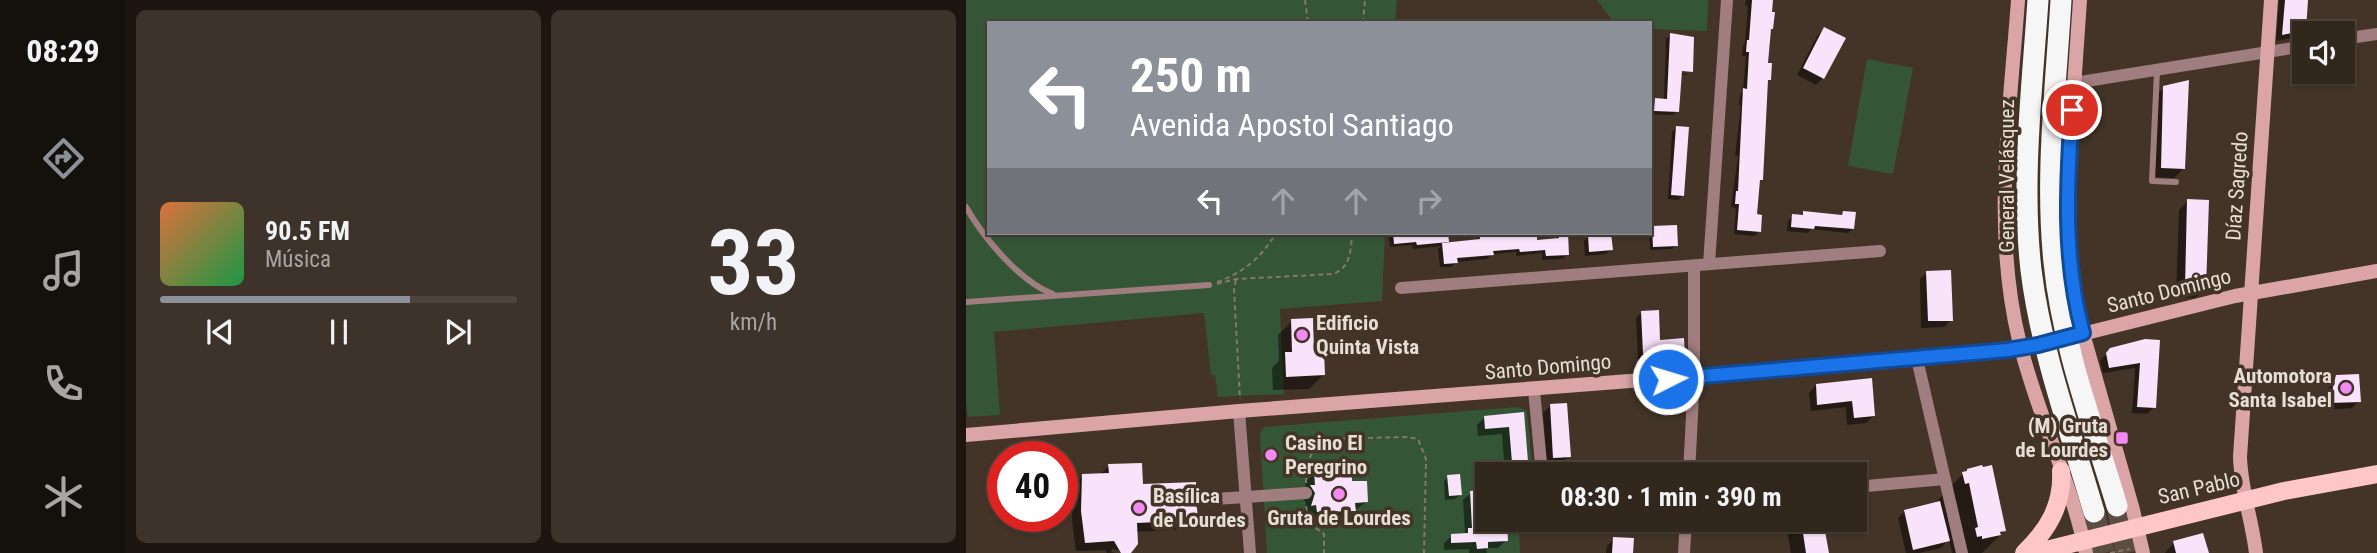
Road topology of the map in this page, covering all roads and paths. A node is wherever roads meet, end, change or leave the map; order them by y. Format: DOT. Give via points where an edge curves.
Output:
graph roads {
  1 [pos="1305,0"];
  2 [pos="1365,0"];
  3 [pos="1727,0"];
  4 [pos="2018,0"];
  5 [pos="2038,0"];
  6 [pos="2061,0"];
  7 [pos="2080,0"];
  8 [pos="2271,0"];
  9 [pos="1308,21"];
  10 [pos="1363,21"];
  11 [pos="2377,34"];
  12 [pos="2355,37"];
  13 [pos="2292,48"];
  14 [pos="2268,52"];
  15 [pos="2157,70"];
  16 [pos="2074,83"];
  17 [pos="2176,182"];
  18 [pos="966,207"];
  19 [pos="1275,235"];
  20 [pos="1352,235"];
  21 [pos="1880,251"];
  22 [pos="1709,264"];
  23 [pos="1694,266"];
  24 [pos="2377,271"];
  25 [pos="1236,279"];
  26 [pos="1209,285"];
  27 [pos="1401,288"];
  28 [pos="2251,293"];
  29 [pos="1056,295"];
  30 [pos="966,302"];
  31 [pos="2077,335"];
  32 [pos="2021,349"];
  33 [pos="1917,359"];
  34 [pos="1694,376"];
  35 [pos="1534,390"];
  36 [pos="1239,411"];
  37 [pos="966,435"];
  38 [pos="1541,462"];
  39 [pos="1690,462"];
  40 [pos="2061,471"];
  41 [pos="2377,474"];
  42 [pos="1945,480"];
  43 [pos="1867,486"];
  44 [pos="1306,493"];
  45 [pos="1246,497"];
  46 [pos="1200,500"];
  47 [pos="2245,501"];
  48 [pos="2117,506"];
  49 [pos="2094,512"];
  50 [pos="2138,526"];
  51 [pos="1685,532"];
  52 [pos="2085,547"];
  53 [pos="2143,549"];
  54 [pos="1250,553"];
  55 [pos="1324,553"];
  56 [pos="1424,553"];
  57 [pos="1684,553"];
  58 [pos="1962,553"];
  59 [pos="2024,553"];
  60 [pos="2034,553"];
  61 [pos="2110,553"];
  62 [pos="2256,553"];
  1 -- 9 [label="path"];
  2 -- 10 [label="path"];
  3 -- 22 [label="street"];
  4 -- 32 [label="street" via="2004,211 2007,269"];
  5 -- 49 [label="highway, General Velásquez" via="2026,191 2031,271 2041,328"];
  6 -- 48 [label="highway, General Velásquez" via="2051,180 2054,264 2068,341"];
  7 -- 16 [label="street"];
  8 -- 14 [label="street, Díaz Sagredo"];
  11 -- 12 [label="street"];
  13 -- 14 [label="street"];
  14 -- 15 [label="street"];
  14 -- 28 [label="street, Díaz Sagredo"];
  15 -- 16 [label="street"];
  15 -- 17 [label="lane" via="2152,181"];
  16 -- 31 [label="street" via="2067,217"];
  18 -- 29 [label="lane" via="1015,267 1042,290"];
  19 -- 26 [label="path" via="1251,264"];
  20 -- 25 [label="path" via="1350,256 1344,268 1333,274"];
  21 -- 22 [label="street"];
  22 -- 23 [label="street"];
  23 -- 27 [label="street"];
  23 -- 34 [label="street"];
  24 -- 28 [label="street, Santo Domingo"];
  25 -- 26 [label="path"];
  25 -- 36 [label="path"];
  26 -- 29 [label="lane"];
  28 -- 31 [label="street, Santo Domingo"];
  28 -- 47 [label="street, Díaz Sagredo" via="2240,457"];
  29 -- 30 [label="lane"];
  31 -- 32 [label="street, Santo Domingo, bridge"];
  31 -- 50 [label="street"];
  32 -- 33 [label="street, Santo Domingo"];
  32 -- 40 [label="street"];
  33 -- 34 [label="street, Santo Domingo"];
  33 -- 42 [label="street"];
  34 -- 35 [label="street, Santo Domingo"];
  34 -- 39 [label="street"];
  35 -- 36 [label="street, Santo Domingo"];
  35 -- 38 [label="street"];
  36 -- 37 [label="street, Santo Domingo"];
  36 -- 45 [label="street"];
  40 -- 52 [label="street"];
  40 -- 59 [label="main road" via="2055,513"];
  41 -- 47 [label="main road, San Pablo"];
  42 -- 43 [label="street"];
  42 -- 58 [label="street"];
  44 -- 45 [label="street"];
  44 -- 55 [label="path" via="1306,514 1309,523 1324,534"];
  44 -- 56 [label="path" via="1306,466 1325,439 1418,439 1426,459"];
  45 -- 46 [label="street"];
  45 -- 54 [label="street"];
  47 -- 50 [label="main road, San Pablo"];
  47 -- 62 [label="street, Díaz Sagredo"];
  50 -- 52 [label="main road, San Pablo"];
  50 -- 53 [label="street"];
  51 -- 57 [label="street"];
  52 -- 60 [label="main road, San Pablo"];
  53 -- 61 [label="path"];
}
